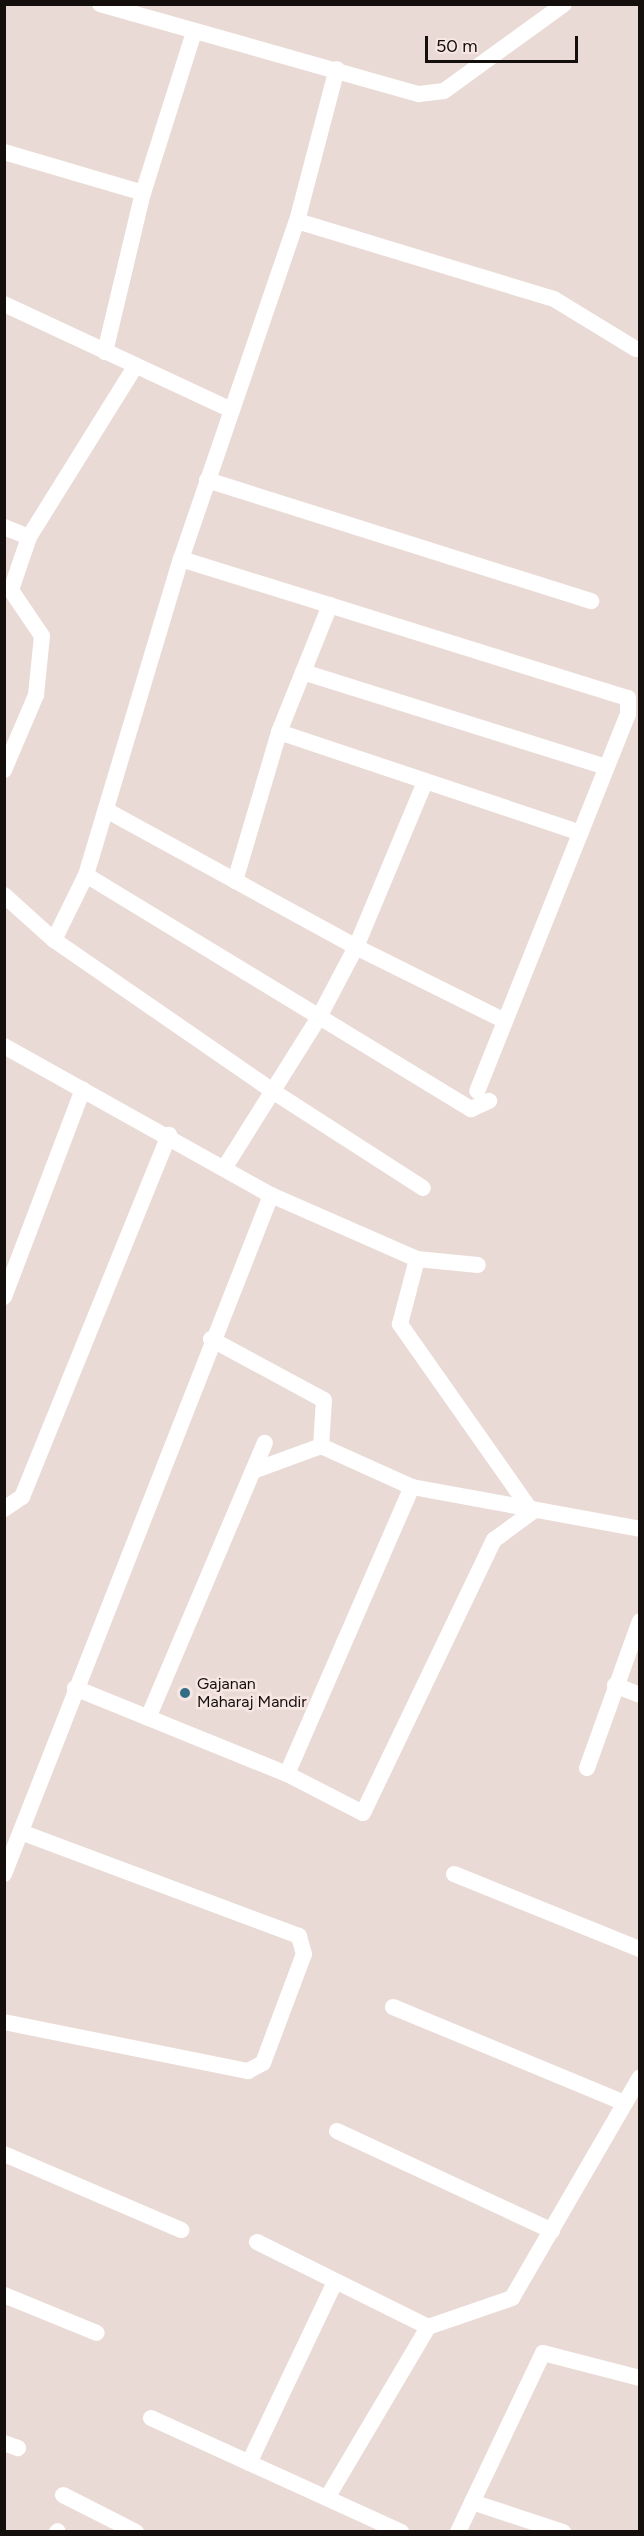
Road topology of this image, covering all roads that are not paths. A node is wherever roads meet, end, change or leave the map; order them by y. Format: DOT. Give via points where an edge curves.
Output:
graph roads {
  1 [pos="100,4"];
  2 [pos="564,4"];
  3 [pos="194,32"];
  4 [pos="337,69"];
  5 [pos="4,152"];
  6 [pos="143,194"];
  7 [pos="297,221"];
  8 [pos="4,304"];
  9 [pos="636,349"];
  10 [pos="105,352"];
  11 [pos="135,367"];
  12 [pos="231,410"];
  13 [pos="207,480"];
  14 [pos="4,527"];
  15 [pos="29,537"];
  16 [pos="181,559"];
  17 [pos="591,601"];
  18 [pos="330,605"];
  19 [pos="303,672"];
  20 [pos="279,732"];
  21 [pos="607,768"];
  22 [pos="4,770"];
  23 [pos="424,782"];
  24 [pos="106,810"];
  25 [pos="581,833"];
  26 [pos="86,875"];
  27 [pos="235,881"];
  28 [pos="4,895"];
  29 [pos="54,940"];
  30 [pos="356,947"];
  31 [pos="318,1019"];
  32 [pos="505,1021"];
  33 [pos="4,1046"];
  34 [pos="83,1089"];
  35 [pos="274,1092"];
  36 [pos="169,1135"];
  37 [pos="225,1167"];
  38 [pos="423,1188"];
  39 [pos="271,1195"];
  40 [pos="417,1259"];
  41 [pos="478,1265"];
  42 [pos="4,1297"];
  43 [pos="211,1339"];
  44 [pos="265,1443"];
  45 [pos="321,1446"];
  46 [pos="253,1471"];
  47 [pos="412,1487"];
  48 [pos="4,1509"];
  49 [pos="532,1512"];
  50 [pos="639,1529"];
  51 [pos="639,1621"];
  52 [pos="615,1685"];
  53 [pos="75,1688"];
  54 [pos="639,1695"];
  55 [pos="148,1718"];
  56 [pos="587,1768"];
  57 [pos="287,1774"];
  58 [pos="21,1832"];
  59 [pos="4,1874"];
  60 [pos="454,1874"];
  61 [pos="639,1949"];
  62 [pos="393,2007"];
  63 [pos="4,2022"];
  64 [pos="639,2077"];
  65 [pos="625,2103"];
  66 [pos="337,2132"];
  67 [pos="4,2154"];
  68 [pos="181,2230"];
  69 [pos="552,2231"];
  70 [pos="257,2242"];
  71 [pos="335,2282"];
  72 [pos="4,2295"];
  73 [pos="428,2327"];
  74 [pos="97,2333"];
  75 [pos="638,2374"];
  76 [pos="151,2418"];
  77 [pos="249,2463"];
  78 [pos="63,2495"];
  79 [pos="327,2499"];
  80 [pos="472,2502"];
  81 [pos="136,2532"];
  82 [pos="401,2532"];
  83 [pos="458,2532"];
  84 [pos="563,2532"];
  1 -- 3 [label="street"];
  2 -- 4 [label="street" via="444,91 419,94"];
  3 -- 4 [label="street"];
  3 -- 6 [label="street"];
  4 -- 7 [label="street"];
  5 -- 6 [label="street"];
  6 -- 10 [label="street"];
  7 -- 9 [label="street" via="554,299"];
  7 -- 12 [label="street"];
  8 -- 10 [label="street"];
  10 -- 11 [label="street"];
  11 -- 12 [label="street"];
  11 -- 15 [label="street"];
  12 -- 13 [label="street"];
  13 -- 16 [label="street"];
  13 -- 17 [label="street"];
  14 -- 15 [label="street"];
  15 -- 22 [label="street" via="11,590 42,636 36,695"];
  16 -- 18 [label="street"];
  16 -- 24 [label="street"];
  18 -- 19 [label="street"];
  18 -- 21 [label="street" via="628,698 628,714"];
  19 -- 20 [label="street"];
  19 -- 21 [label="street"];
  20 -- 23 [label="street"];
  20 -- 27 [label="street"];
  21 -- 25 [label="street"];
  23 -- 25 [label="street"];
  23 -- 30 [label="street"];
  24 -- 26 [label="street"];
  24 -- 27 [label="street"];
  25 -- 32 [label="street"];
  26 -- 29 [label="street"];
  26 -- 31 [label="street"];
  27 -- 30 [label="street"];
  28 -- 29 [label="street"];
  29 -- 35 [label="street"];
  30 -- 31 [label="street"];
  30 -- 32 [label="street"];
  31 -- 32 [label="street" via="471,1109 483,1096"];
  31 -- 35 [label="street"];
  33 -- 34 [label="street"];
  34 -- 36 [label="street"];
  34 -- 42 [label="street"];
  35 -- 37 [label="street"];
  35 -- 38 [label="street"];
  36 -- 37 [label="street"];
  36 -- 48 [label="street" via="22,1497"];
  37 -- 39 [label="street"];
  39 -- 40 [label="street"];
  39 -- 43 [label="street"];
  40 -- 41 [label="street"];
  40 -- 49 [label="street" via="400,1324"];
  43 -- 45 [label="street" via="324,1400"];
  43 -- 53 [label="street"];
  44 -- 46 [label="street"];
  45 -- 46 [label="street"];
  45 -- 47 [label="street"];
  46 -- 55 [label="street"];
  47 -- 49 [label="street"];
  47 -- 57 [label="street"];
  49 -- 50 [label="street"];
  49 -- 57 [label="street" via="494,1540 363,1813"];
  51 -- 52 [label="street"];
  52 -- 54 [label="street"];
  52 -- 56 [label="street"];
  53 -- 55 [label="street"];
  53 -- 58 [label="street"];
  55 -- 57 [label="street"];
  58 -- 59 [label="street"];
  58 -- 63 [label="street" via="299,1936 304,1954 262,2063 248,2071"];
  60 -- 61 [label="street"];
  62 -- 65 [label="street"];
  64 -- 65 [label="street"];
  65 -- 69 [label="street"];
  66 -- 69 [label="street"];
  67 -- 68 [label="street"];
  69 -- 73 [label="street" via="512,2298"];
  70 -- 71 [label="street"];
  71 -- 73 [label="street"];
  71 -- 77 [label="street"];
  72 -- 74 [label="street"];
  73 -- 79 [label="street"];
  75 -- 80 [label="street" via="543,2353"];
  76 -- 77 [label="street"];
  77 -- 79 [label="street"];
  78 -- 81 [label="street"];
  79 -- 82 [label="street"];
  80 -- 83 [label="street"];
  80 -- 84 [label="street"];
}
